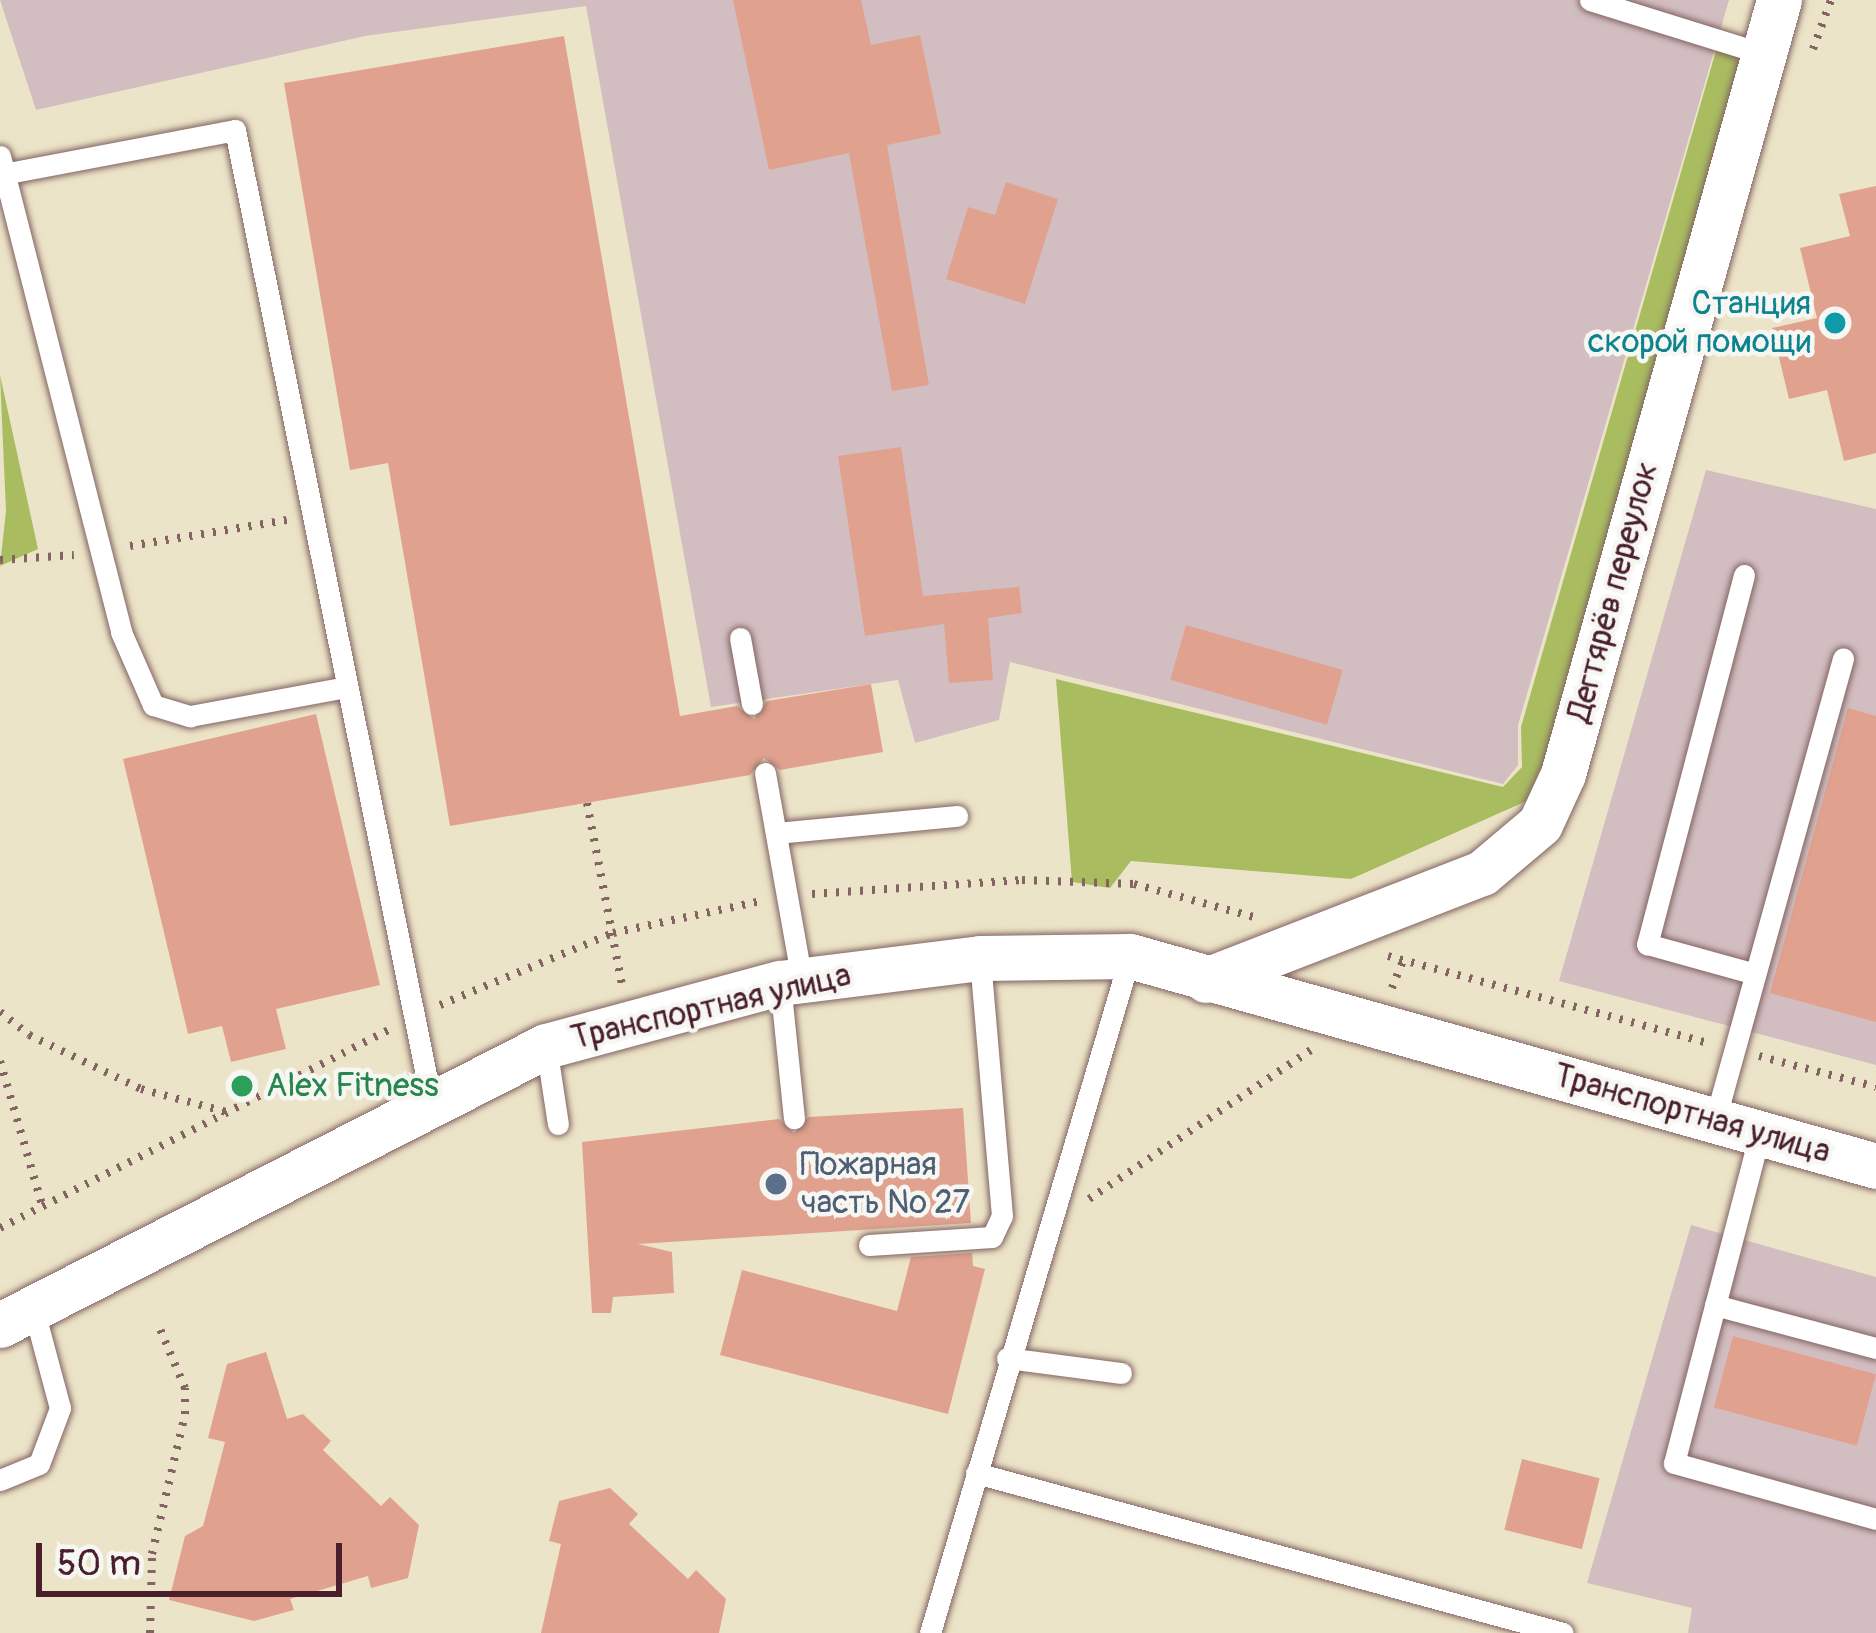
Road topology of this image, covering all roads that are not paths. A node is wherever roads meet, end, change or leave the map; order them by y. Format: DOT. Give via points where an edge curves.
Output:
graph roads {
  1 [pos="1590,0"];
  2 [pos="1779,0"];
  3 [pos="1760,53"];
  4 [pos="4,164"];
  5 [pos="1744,575"];
  6 [pos="740,638"];
  7 [pos="1843,658"];
  8 [pos="346,687"];
  9 [pos="752,704"];
  10 [pos="765,773"];
  11 [pos="956,816"];
  12 [pos="776,833"];
  13 [pos="1130,956"];
  14 [pos="980,958"];
  15 [pos="1756,974"];
  16 [pos="1206,980"];
  17 [pos="791,982"];
  18 [pos="546,1046"];
  19 [pos="432,1104"];
  20 [pos="794,1118"];
  21 [pos="1715,1120"];
  22 [pos="558,1124"];
  23 [pos="1760,1133"];
  24 [pos="1876,1166"];
  25 [pos="869,1245"];
  26 [pos="1715,1306"];
  27 [pos="12,1319"];
  28 [pos="1876,1348"];
  29 [pos="1007,1358"];
  30 [pos="1120,1373"];
  31 [pos="976,1473"];
  32 [pos="0,1480"];
  33 [pos="1876,1519"];
  34 [pos="930,1633"];
  35 [pos="1563,1633"];
  1 -- 3 [label="lane"];
  2 -- 3 [label="street, Дегтярёв переулок"];
  3 -- 16 [label="street, Дегтярёв переулок" via="1563,774 1540,824 1482,873"];
  4 -- 8 [label="lane" via="121,632 153,705 190,716"];
  4 -- 8 [label="lane" via="235,130"];
  5 -- 15 [label="lane" via="1647,944"];
  6 -- 9 [label="lane"];
  7 -- 15 [label="lane"];
  8 -- 19 [label="lane"];
  10 -- 12 [label="lane"];
  11 -- 12 [label="lane"];
  12 -- 17 [label="lane"];
  13 -- 14 [label="street, Транспортная улица"];
  13 -- 16 [label="street, Транспортная улица"];
  13 -- 29 [label="lane"];
  14 -- 17 [label="street, Транспортная улица"];
  14 -- 25 [label="lane" via="1002,1216 992,1238"];
  15 -- 21 [label="lane"];
  16 -- 21 [label="street, Транспортная улица"];
  17 -- 18 [label="street, Транспортная улица"];
  17 -- 20 [label="lane"];
  18 -- 19 [label="street, Транспортная улица"];
  18 -- 22 [label="lane"];
  19 -- 27 [label="street, Транспортная улица"];
  21 -- 23 [label="street, Транспортная улица"];
  23 -- 24 [label="street, Транспортная улица"];
  23 -- 26 [label="lane"];
  26 -- 28 [label="lane"];
  26 -- 33 [label="lane" via="1674,1463"];
  27 -- 32 [label="lane" via="60,1408 39,1464"];
  29 -- 30 [label="lane"];
  29 -- 31 [label="lane"];
  31 -- 34 [label="lane"];
  31 -- 35 [label="lane"];
}
